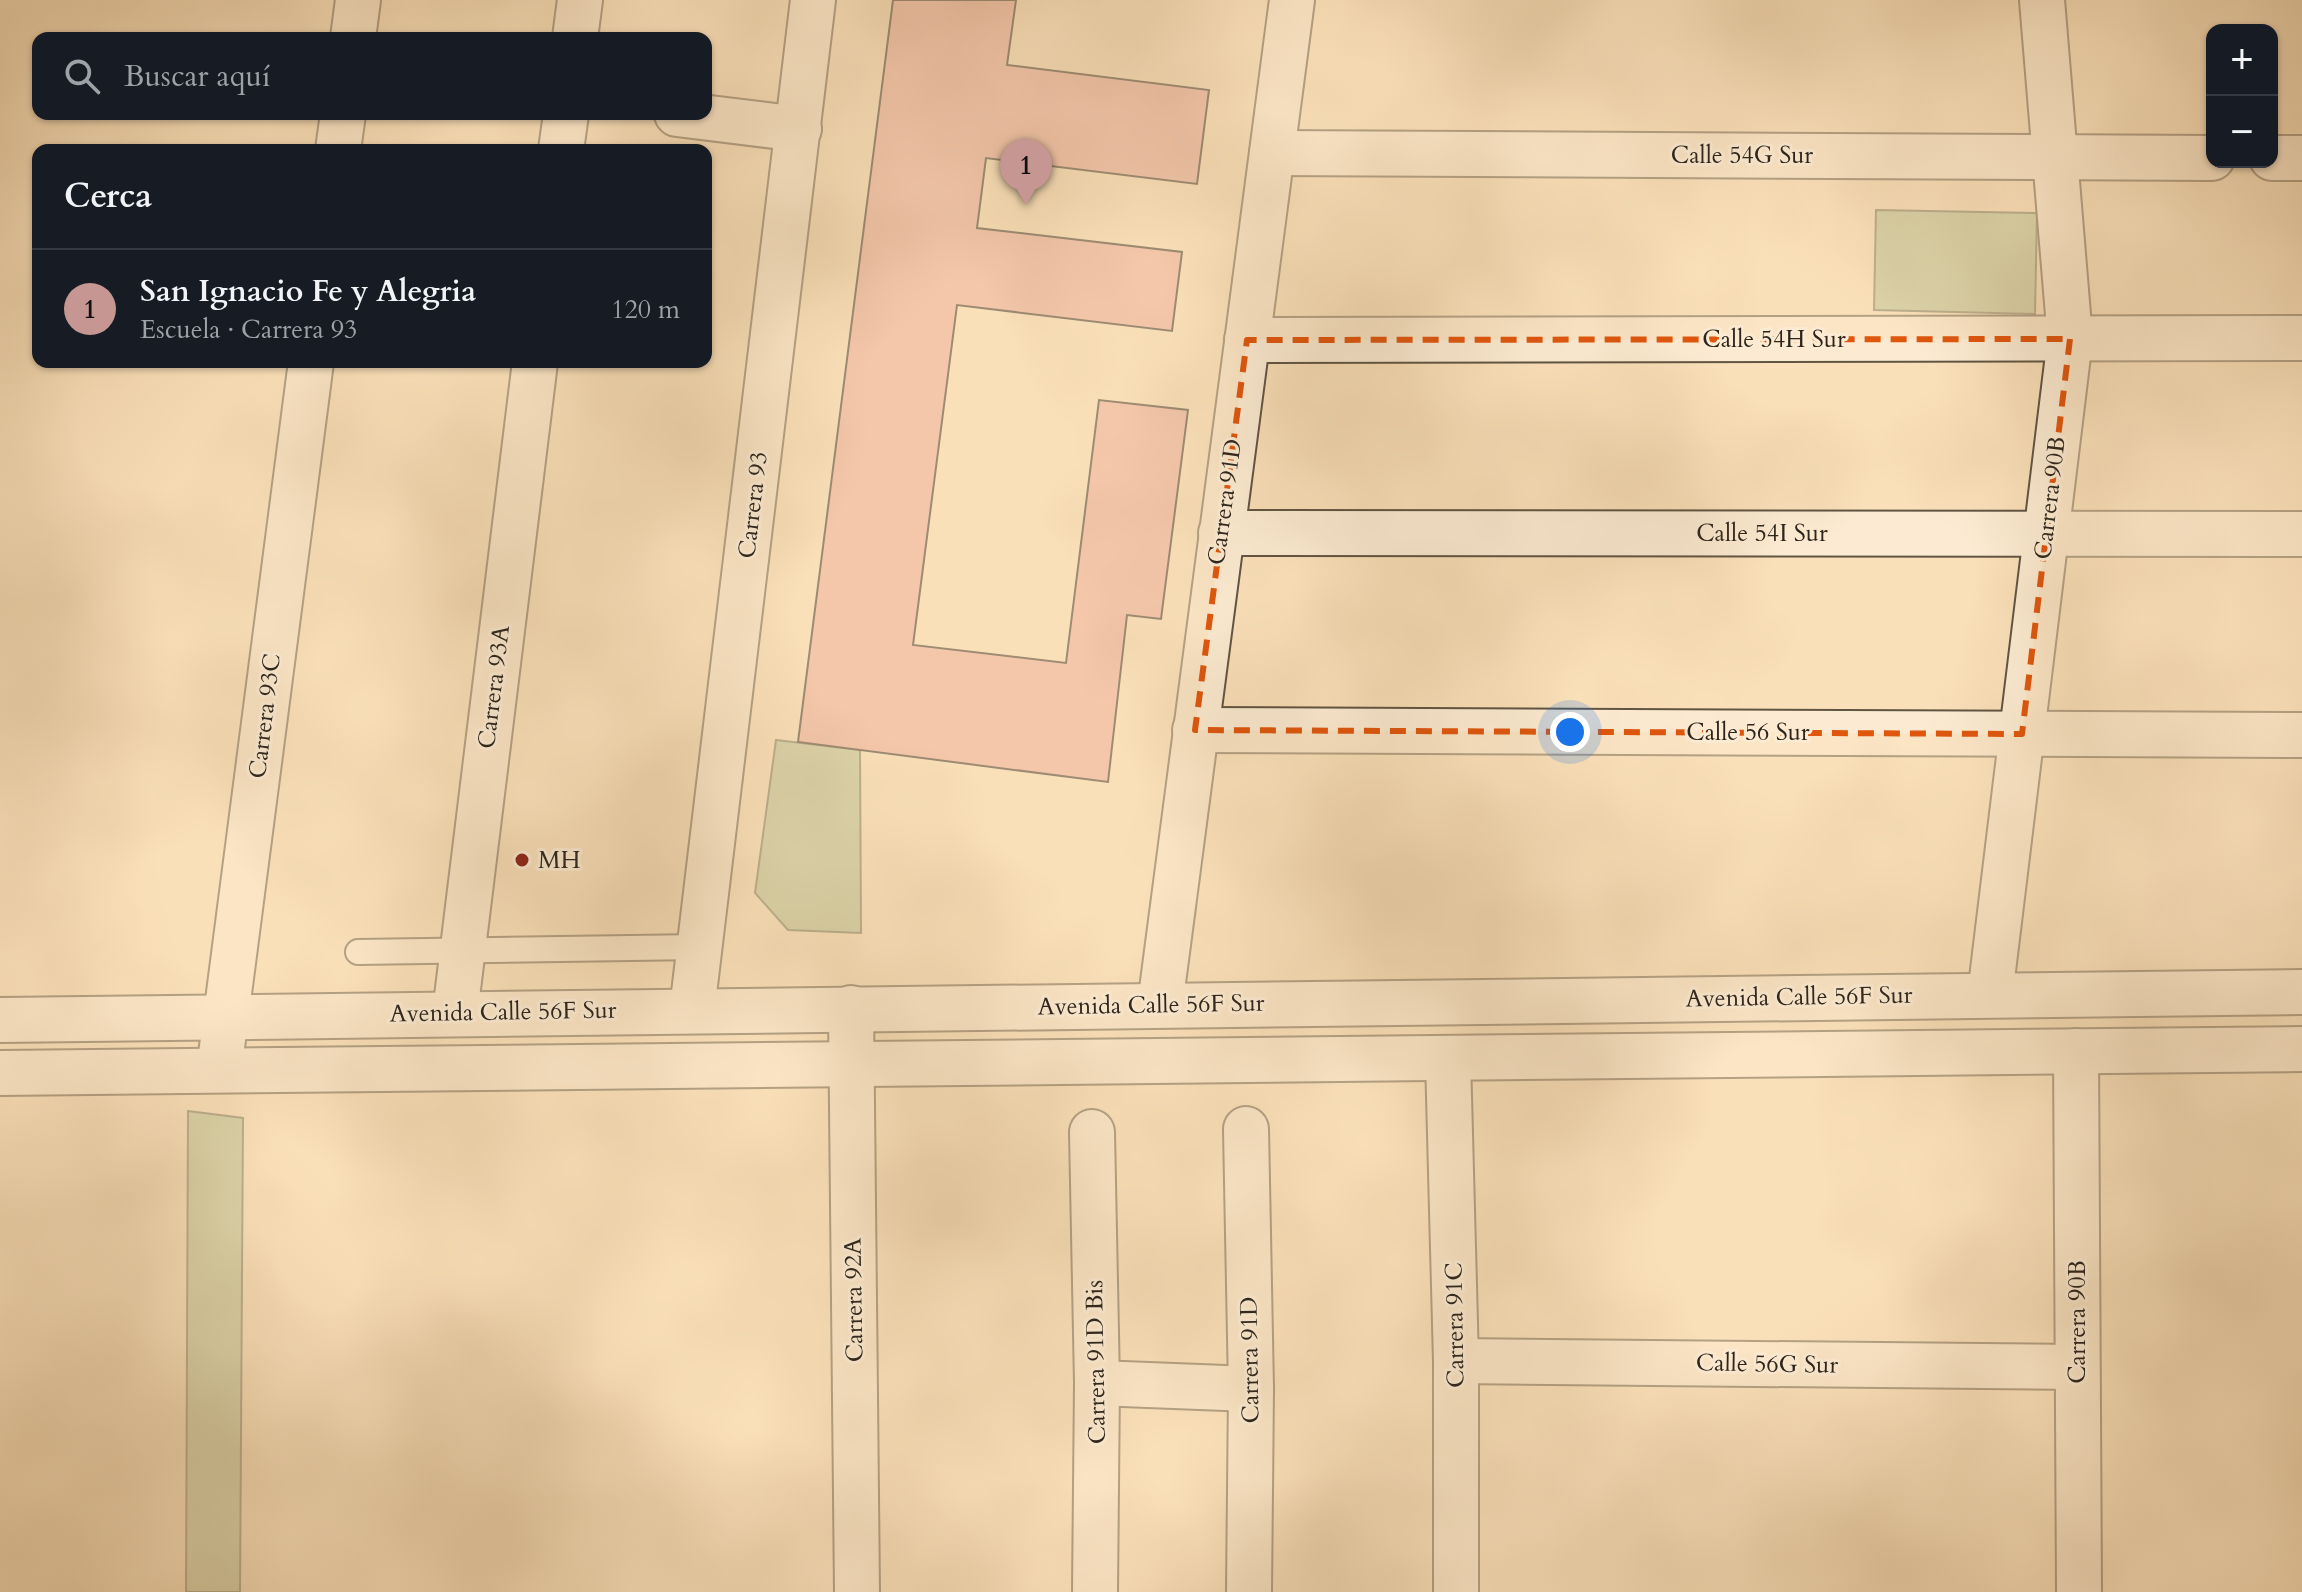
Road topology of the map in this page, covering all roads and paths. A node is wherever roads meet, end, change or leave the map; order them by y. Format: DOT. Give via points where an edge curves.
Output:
graph roads {
  1 [pos="358,0"];
  2 [pos="580,0"];
  3 [pos="813,0"];
  4 [pos="1292,0"];
  5 [pos="2042,0"];
  6 [pos="354,32"];
  7 [pos="576,32"];
  8 [pos="712,118"];
  9 [pos="342,120"];
  10 [pos="565,120"];
  11 [pos="799,129"];
  12 [pos="339,144"];
  13 [pos="562,144"];
  14 [pos="1272,153"];
  15 [pos="2055,157"];
  16 [pos="2206,158"];
  17 [pos="2278,158"];
  18 [pos="2302,158"];
  19 [pos="2302,338"];
  20 [pos="2070,339"];
  21 [pos="1247,340"];
  22 [pos="310,368"];
  23 [pos="534,368"];
  24 [pos="1221,533"];
  25 [pos="2046,534"];
  26 [pos="2302,534"];
  27 [pos="1195,730"];
  28 [pos="2022,734"];
  29 [pos="2302,735"];
  30 [pos="700,947"];
  31 [pos="461,950"];
  32 [pos="358,952"];
  33 [pos="2302,992"];
  34 [pos="1990,995"];
  35 [pos="1160,1005"];
  36 [pos="851,1008"];
  37 [pos="692,1010"];
  38 [pos="455,1013"];
  39 [pos="226,1015"];
  40 [pos="0,1020"];
  41 [pos="2302,1049"];
  42 [pos="2076,1051"];
  43 [pos="1448,1058"];
  44 [pos="851,1063"];
  45 [pos="219,1070"];
  46 [pos="0,1073"];
  47 [pos="1246,1129"];
  48 [pos="1092,1132"];
  49 [pos="1456,1361"];
  50 [pos="2077,1367"];
  51 [pos="1097,1383"];
  52 [pos="1251,1389"];
  53 [pos="857,1592"];
  54 [pos="1095,1592"];
  55 [pos="1249,1592"];
  56 [pos="1456,1592"];
  57 [pos="2079,1592"];
  1 -- 6 [label="street"];
  2 -- 7 [label="street"];
  3 -- 11 [label="street, Carrera 93"];
  4 -- 14 [label="street, Carrera 91D"];
  5 -- 15 [label="street, Carrera 90B"];
  8 -- 11 [label="street"];
  9 -- 12 [label="street"];
  10 -- 13 [label="street"];
  11 -- 30 [label="street, Carrera 93"];
  14 -- 15 [label="street, Calle 54G Sur"];
  14 -- 21 [label="street, Carrera 91D"];
  15 -- 16 [label="street, Calle 54G Sur"];
  15 -- 20 [label="street, Carrera 90B"];
  17 -- 18 [label="street"];
  19 -- 20 [label="street, Calle 54H Sur"];
  20 -- 21 [label="street, Calle 54H Sur"];
  20 -- 25 [label="street, Carrera 90B"];
  21 -- 24 [label="street, Carrera 91D"];
  22 -- 39 [label="street, Carrera 93C"];
  23 -- 31 [label="street, Carrera 93A"];
  24 -- 25 [label="street, Calle 54I Sur"];
  24 -- 27 [label="street, Carrera 91D"];
  25 -- 26 [label="street, Calle 54I Sur"];
  25 -- 28 [label="street, Carrera 90B"];
  27 -- 28 [label="street, Calle 56 Sur"];
  27 -- 35 [label="street, Carrera 91D"];
  28 -- 29 [label="street, Calle 56 Sur"];
  28 -- 34 [label="street, Carrera 90B"];
  30 -- 31 [label="lane"];
  30 -- 37 [label="street, Carrera 93"];
  31 -- 32 [label="lane"];
  31 -- 38 [label="street, Carrera 93A"];
  33 -- 34 [label="street, Avenida Calle 56F Sur"];
  34 -- 35 [label="street, Avenida Calle 56F Sur"];
  35 -- 36 [label="street, Avenida Calle 56F Sur"];
  36 -- 37 [label="street, Avenida Calle 56F Sur"];
  36 -- 44 [label="street, Carrera 92A"];
  37 -- 38 [label="street, Avenida Calle 56F Sur"];
  38 -- 39 [label="street, Avenida Calle 56F Sur"];
  39 -- 40 [label="street, Avenida Calle 56F Sur"];
  39 -- 45 [label="street, Carrera 93C"];
  41 -- 42 [label="street"];
  42 -- 43 [label="street"];
  42 -- 50 [label="street, Carrera 90B"];
  43 -- 44 [label="street"];
  43 -- 49 [label="street, Carrera 91C"];
  44 -- 45 [label="street"];
  44 -- 53 [label="street, Carrera 92A"];
  45 -- 46 [label="street"];
  47 -- 52 [label="street, Carrera 91D"];
  48 -- 51 [label="street, Carrera 91D Bis"];
  49 -- 50 [label="street, Calle 56G Sur"];
  49 -- 56 [label="street, Carrera 91C"];
  50 -- 57 [label="street, Carrera 90B"];
  51 -- 52 [label="street"];
  51 -- 54 [label="street, Carrera 91D Bis"];
  52 -- 55 [label="street, Carrera 91D"];
}
